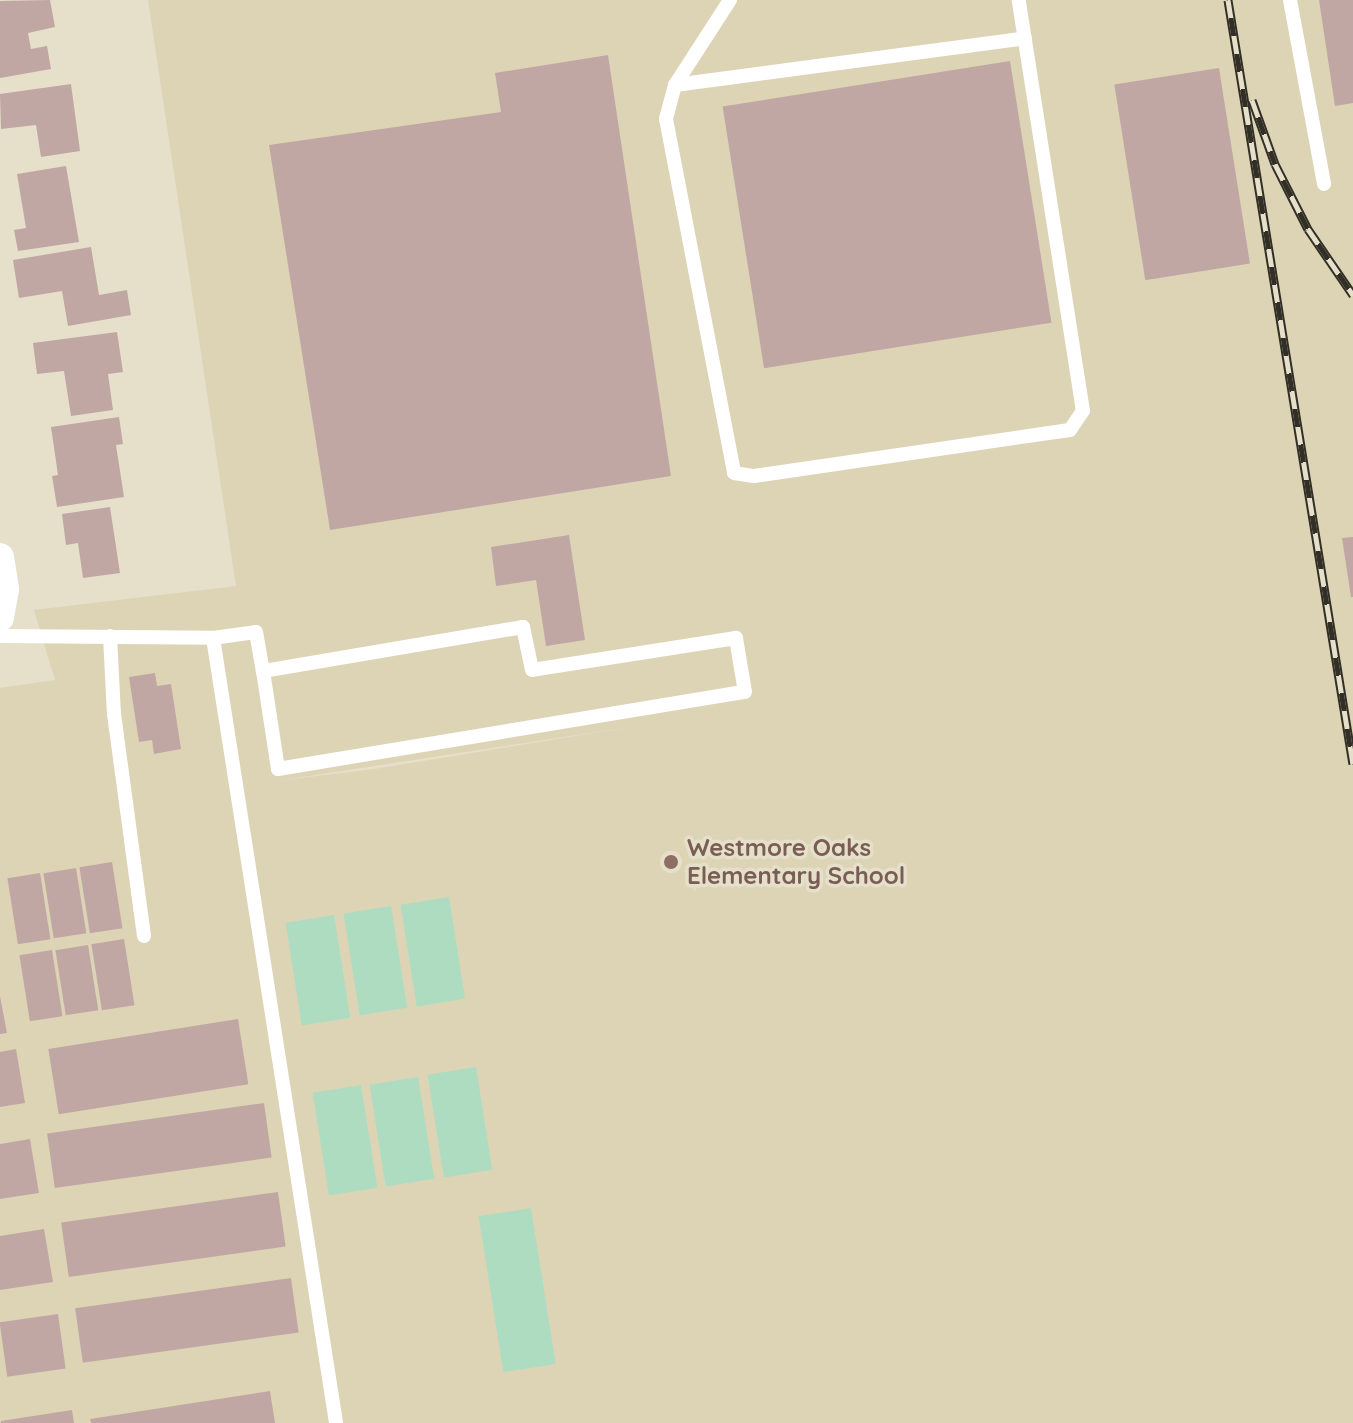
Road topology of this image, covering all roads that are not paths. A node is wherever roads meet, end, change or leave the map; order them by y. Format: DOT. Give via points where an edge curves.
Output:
graph roads {
  1 [pos="730,0"];
  2 [pos="1019,0"];
  3 [pos="1290,0"];
  4 [pos="1025,38"];
  5 [pos="675,85"];
  6 [pos="1324,184"];
  7 [pos="0,557"];
  8 [pos="0,618"];
  9 [pos="0,636"];
  10 [pos="110,636"];
  11 [pos="213,638"];
  12 [pos="263,671"];
  13 [pos="144,936"];
  14 [pos="336,1423"];
  1 -- 5 [label="lane"];
  2 -- 4 [label="lane"];
  3 -- 6 [label="lane"];
  4 -- 5 [label="lane"];
  4 -- 5 [label="lane" via="1083,411 1070,430 754,476 734,473 666,119"];
  7 -- 8 [label="street" via="5,589"];
  9 -- 10 [label="lane"];
  10 -- 11 [label="lane"];
  10 -- 13 [label="lane" via="114,714"];
  11 -- 12 [label="lane" via="256,632"];
  11 -- 14 [label="lane"];
  12 -- 12 [label="lane" via="278,769 745,692 736,638 532,670 523,627"];
}
